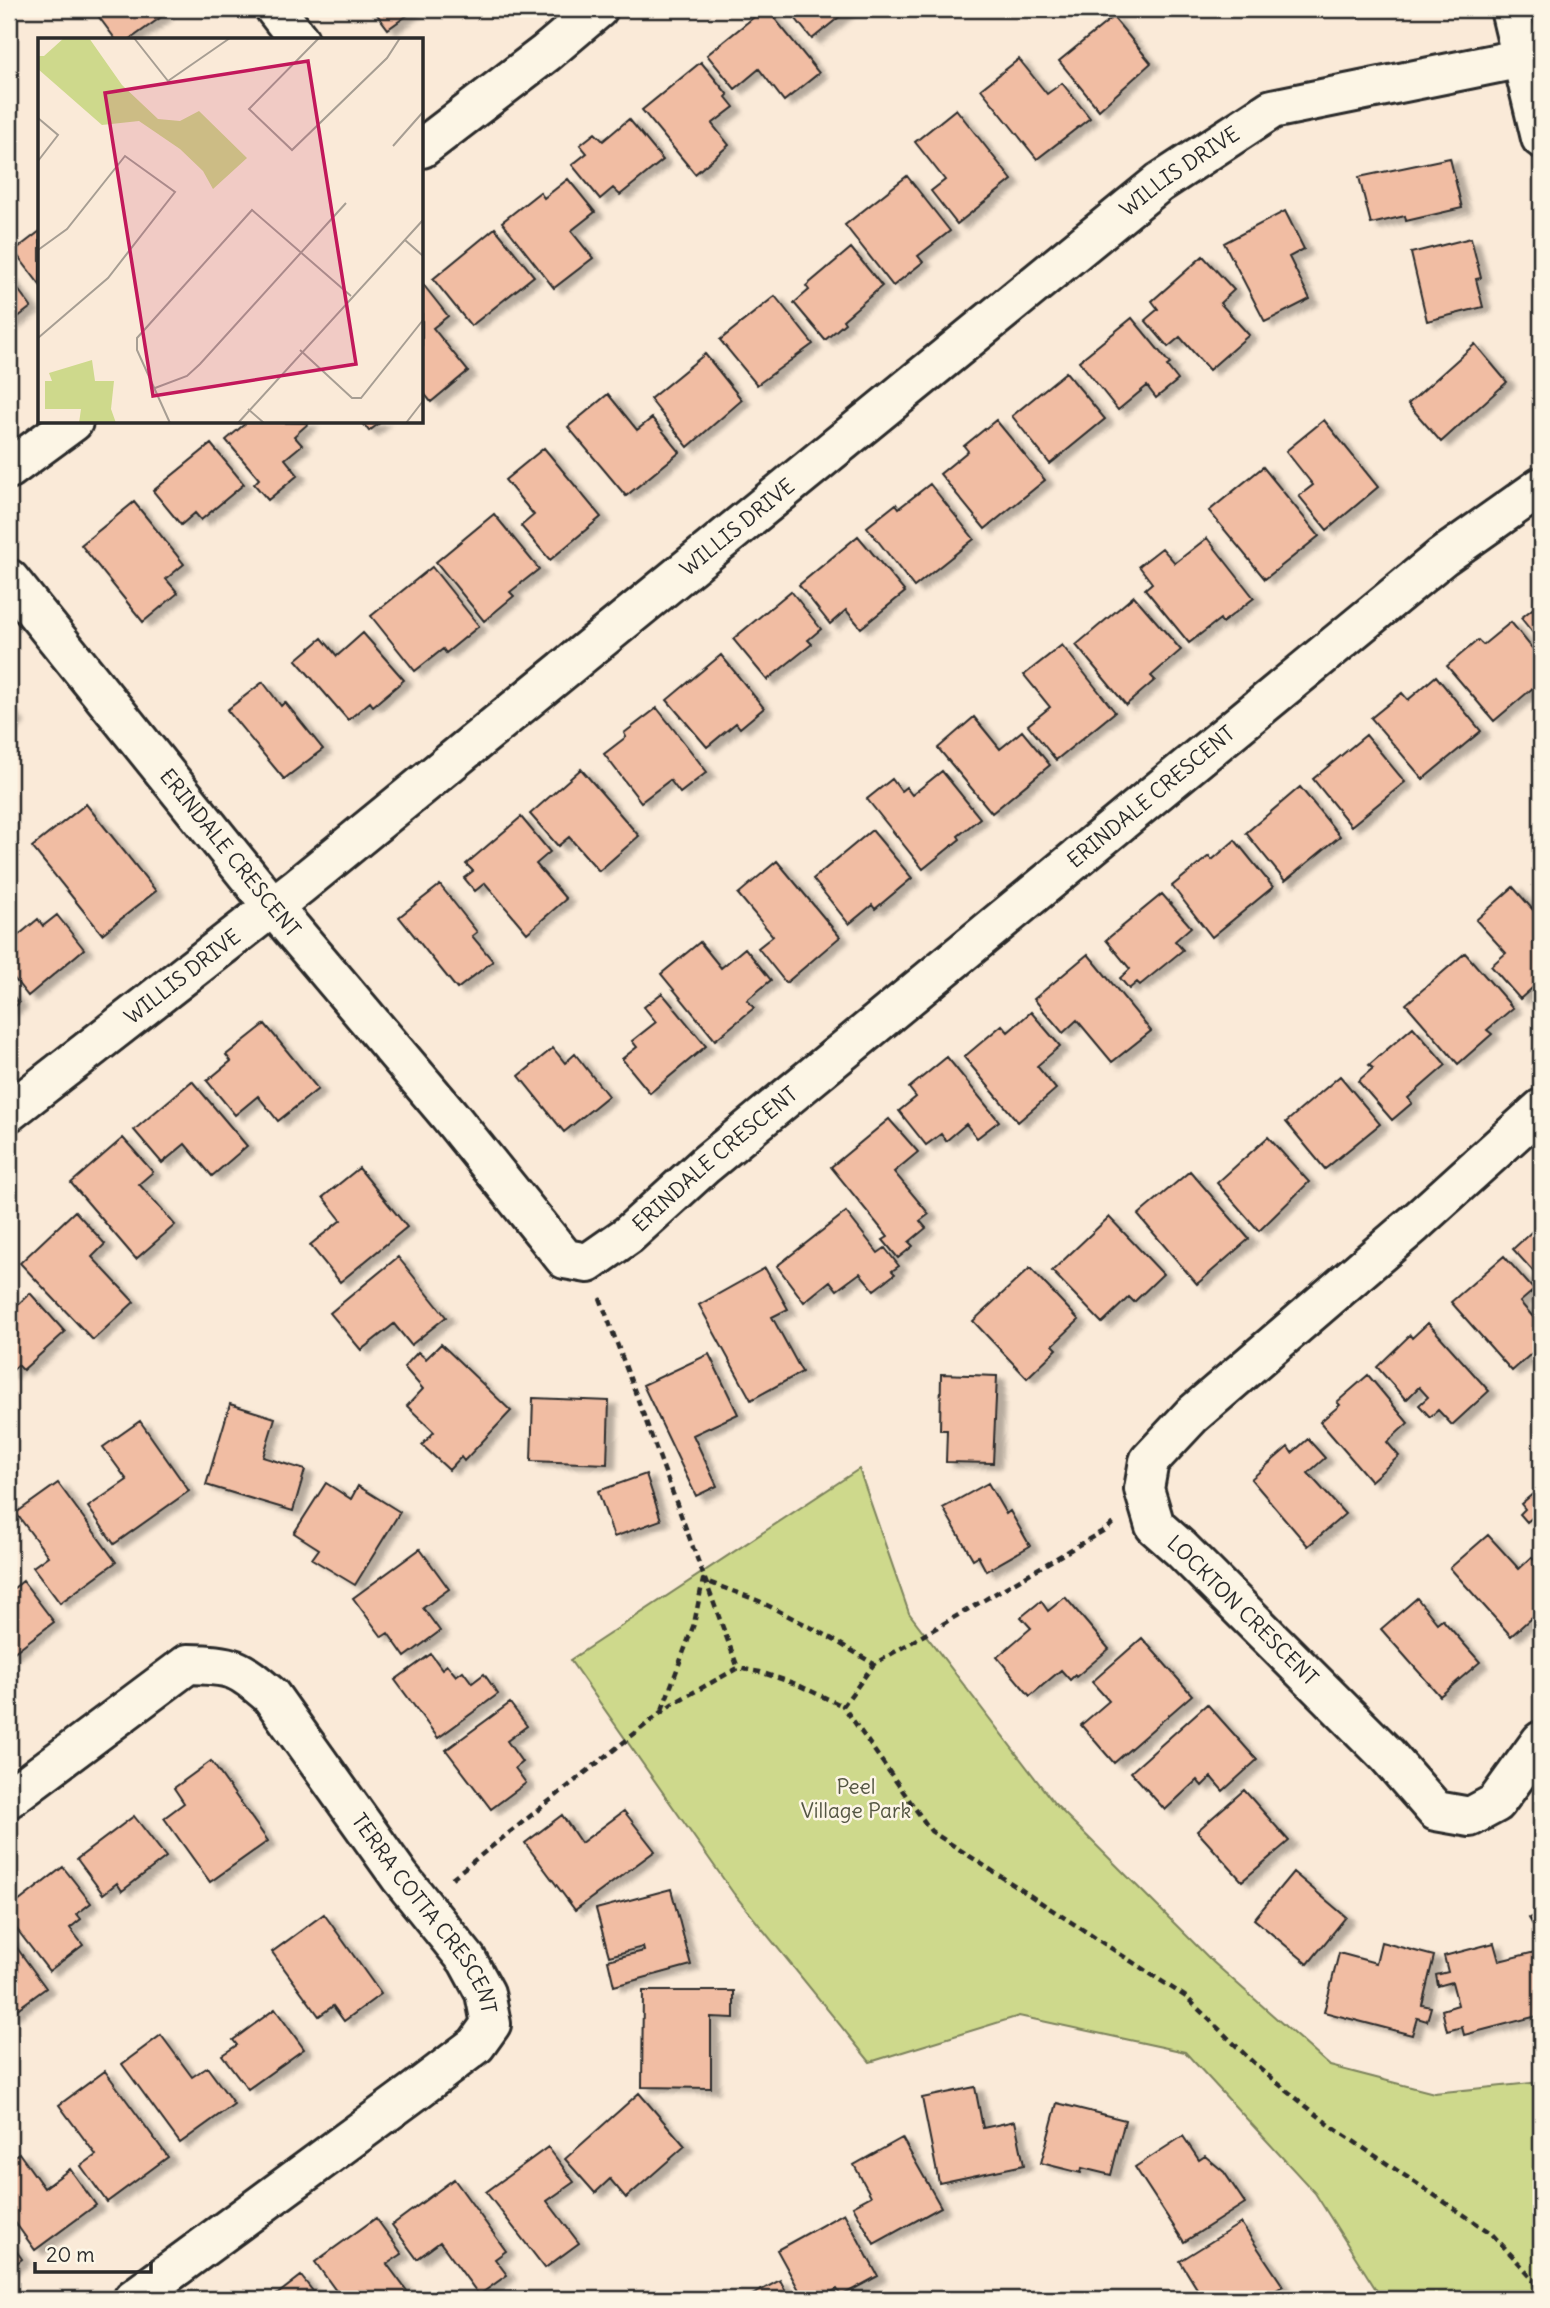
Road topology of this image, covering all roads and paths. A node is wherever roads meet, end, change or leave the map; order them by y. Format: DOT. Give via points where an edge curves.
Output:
graph roads {
  1 [pos="275,9"];
  2 [pos="598,9"];
  3 [pos="1510,9"];
  4 [pos="297,38"];
  5 [pos="1523,58"];
  6 [pos="1541,138"];
  7 [pos="424,146"];
  8 [pos="71,424"];
  9 [pos="9,469"];
  10 [pos="1541,487"];
  11 [pos="9,579"];
  12 [pos="273,907"];
  13 [pos="1541,1109"];
  14 [pos="9,1112"];
  15 [pos="589,1263"];
  16 [pos="1144,1489"];
  17 [pos="703,1580"];
  18 [pos="874,1664"];
  19 [pos="738,1668"];
  20 [pos="843,1706"];
  21 [pos="661,1713"];
  22 [pos="1541,1741"];
  23 [pos="9,1798"];
  24 [pos="420,1903"];
  25 [pos="1531,2277"];
  26 [pos="1541,2287"];
  27 [pos="1541,2298"];
  28 [pos="133,2299"];
  1 -- 4 [label="street"];
  2 -- 7 [label="street"];
  3 -- 5 [label="street"];
  5 -- 6 [label="street"];
  5 -- 12 [label="street, WILLIS DRIVE" via="1272,109 1159,183"];
  8 -- 9 [label="street"];
  10 -- 15 [label="street, ERINDALE CRESCENT" via="1442,557"];
  11 -- 12 [label="street, ERINDALE CRESCENT"];
  12 -- 14 [label="street, WILLIS DRIVE"];
  12 -- 15 [label="street, ERINDALE CRESCENT" via="565,1259"];
  13 -- 16 [label="street" via="1192,1415 1149,1461"];
  15 -- 17 [label="path"];
  16 -- 18 [label="path" via="1108,1528"];
  16 -- 22 [label="street, LOCKTON CRESCENT" via="1155,1526 1387,1755 1436,1811 1470,1817 1496,1804"];
  17 -- 18 [label="path" via="759,1601"];
  17 -- 19 [label="path"];
  17 -- 21 [label="path" via="694,1624"];
  18 -- 20 [label="path"];
  19 -- 20 [label="path" via="796,1684"];
  19 -- 21 [label="path"];
  20 -- 25 [label="path" via="931,1832 1186,1997 1270,2077 1332,2127 1491,2233"];
  21 -- 24 [label="path"];
  23 -- 24 [label="street, TERRA COTTA CRESCENT" via="188,1664 224,1665 246,1674 271,1696"];
  24 -- 28 [label="street, TERRA COTTA CRESCENT" via="467,1960 485,1993 491,2024 475,2045 414,2092"];
  25 -- 26 [label="path"];
  25 -- 27 [label="path"];
}
